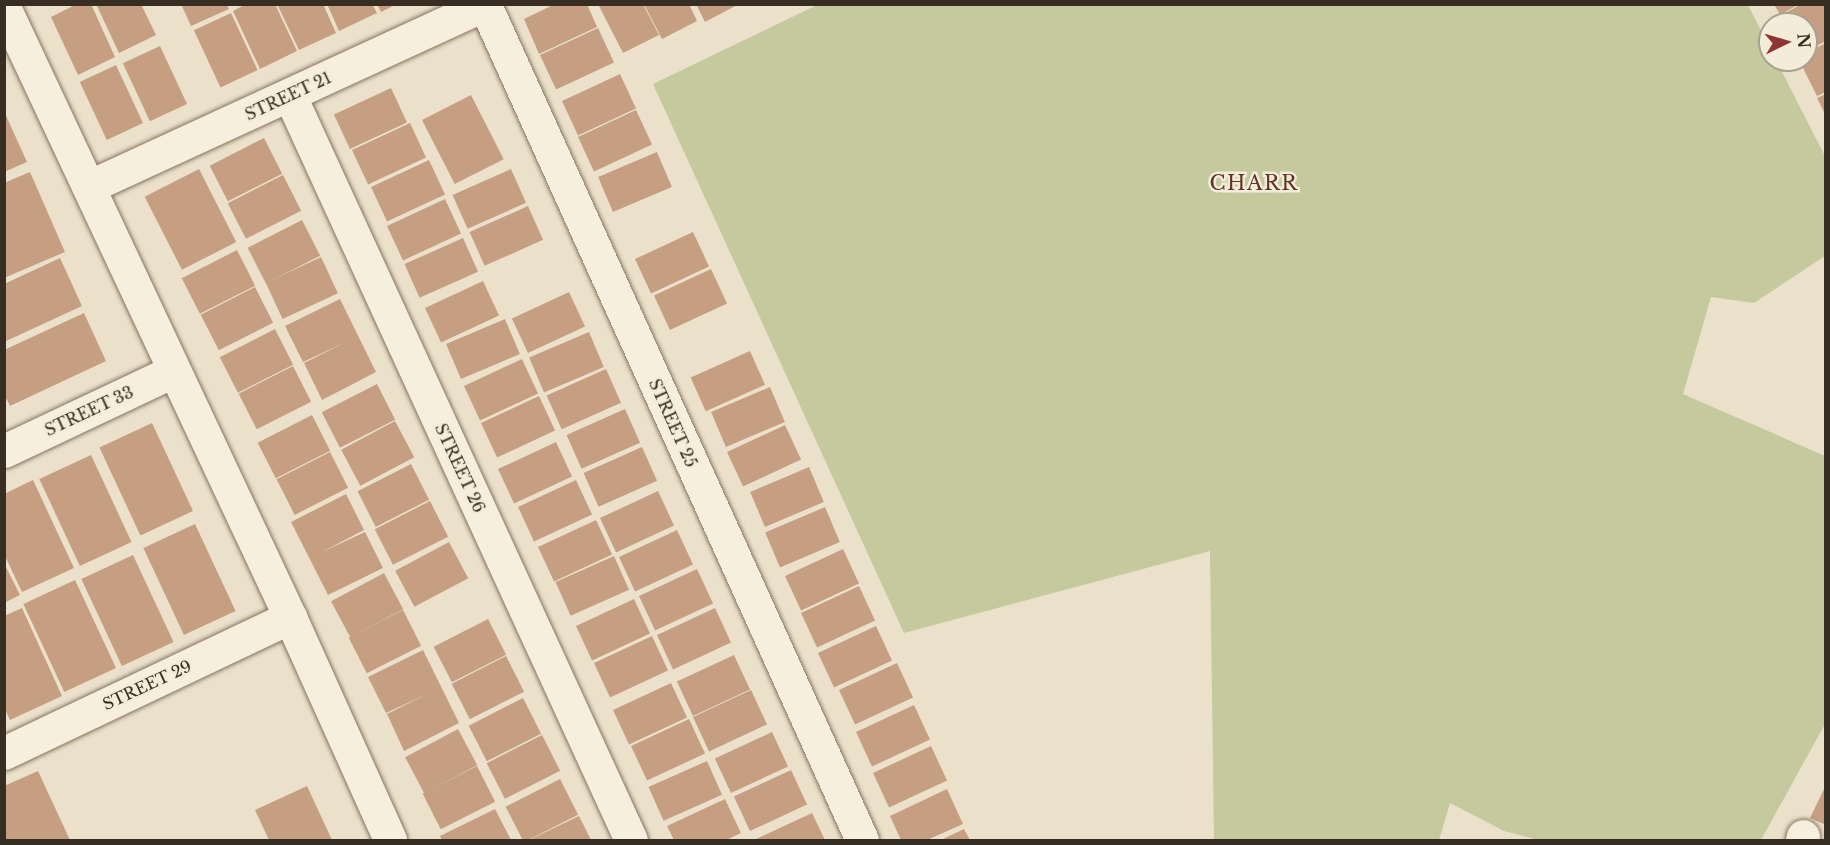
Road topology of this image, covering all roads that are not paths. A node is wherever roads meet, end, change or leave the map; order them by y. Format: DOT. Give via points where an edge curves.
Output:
graph roads {
  1 [pos="485,5"];
  2 [pos="4,7"];
  3 [pos="290,96"];
  4 [pos="90,186"];
  5 [pos="174,371"];
  6 [pos="4,451"];
  7 [pos="290,616"];
  8 [pos="4,753"];
  9 [pos="390,840"];
  10 [pos="631,840"];
  11 [pos="862,840"];
  1 -- 3 [label="street, STREET 21"];
  1 -- 11 [label="street, STREET 25"];
  2 -- 4 [label="street"];
  3 -- 4 [label="street, STREET 21"];
  3 -- 10 [label="street, STREET 26"];
  4 -- 5 [label="street"];
  5 -- 6 [label="street, STREET 33"];
  5 -- 7 [label="street"];
  7 -- 8 [label="street, STREET 29"];
  7 -- 9 [label="street"];
}
